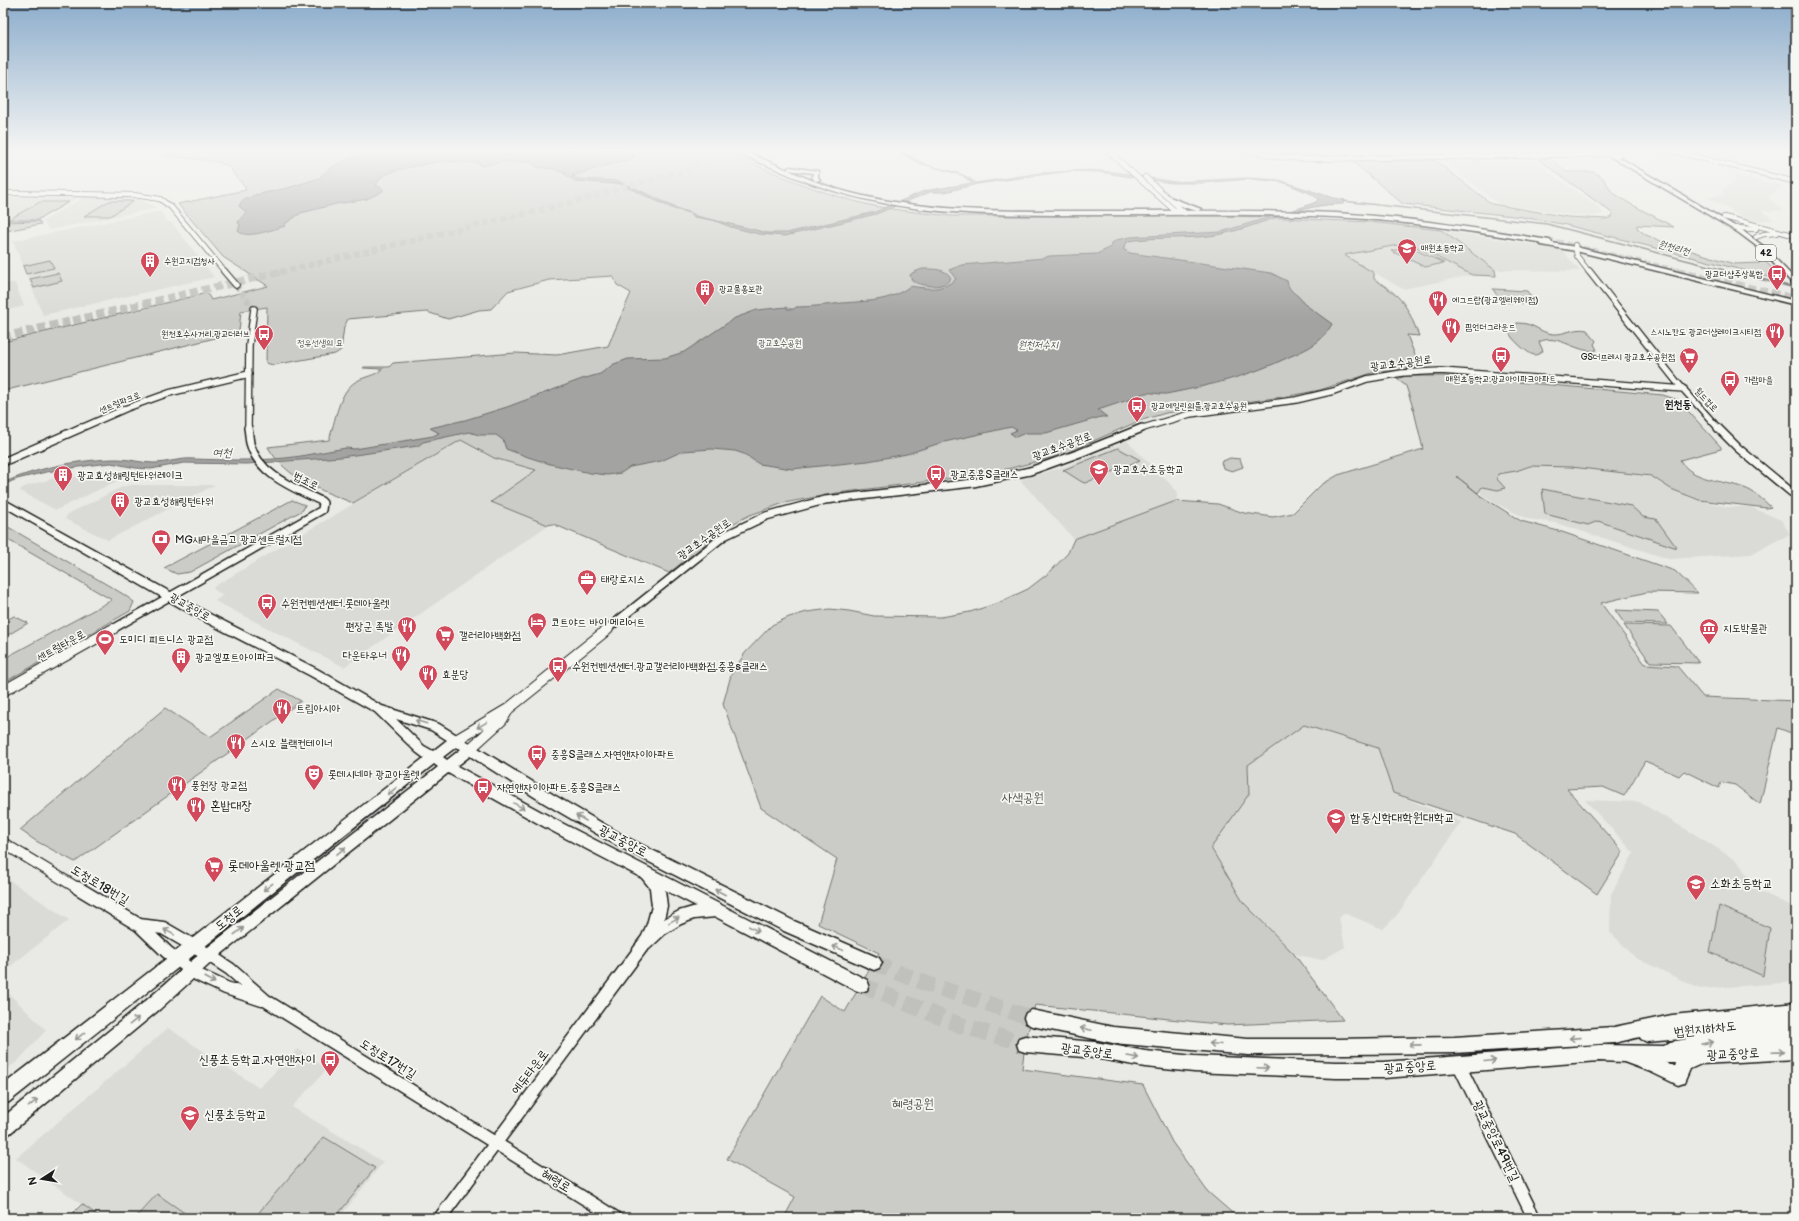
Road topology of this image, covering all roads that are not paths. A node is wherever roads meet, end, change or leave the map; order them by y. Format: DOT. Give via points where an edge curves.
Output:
graph roads {
  1 [pos="169,206"];
  2 [pos="921,206"];
  3 [pos="926,206"];
  4 [pos="1167,206"];
  5 [pos="1171,206"];
  6 [pos="1175,206"];
  7 [pos="1185,206"];
  8 [pos="1697,206"];
  9 [pos="1706,206"];
  10 [pos="1146,210"];
  11 [pos="1174,210"];
  12 [pos="1215,210"];
  13 [pos="1704,210"];
  14 [pos="1184,212"];
  15 [pos="1724,217"];
  16 [pos="1379,218"];
  17 [pos="1731,221"];
  18 [pos="1734,228"];
  19 [pos="1744,228"];
  20 [pos="1794,236"];
  21 [pos="1756,237"];
  22 [pos="1548,241"];
  23 [pos="1576,247"];
  24 [pos="1796,273"];
  25 [pos="1796,284"];
  26 [pos="236,285"];
  27 [pos="1796,298"];
  28 [pos="1796,304"];
  29 [pos="254,309"];
  30 [pos="249,374"];
  31 [pos="1684,389"];
  32 [pos="3,462"];
  33 [pos="1796,496"];
  34 [pos="3,502"];
  35 [pos="172,597"];
  36 [pos="3,691"];
  37 [pos="378,709"];
  38 [pos="508,709"];
  39 [pos="456,740"];
  40 [pos="470,749"];
  41 [pos="434,758"];
  42 [pos="448,766"];
  43 [pos="3,843"];
  44 [pos="647,874"];
  45 [pos="719,911"];
  46 [pos="139,926"];
  47 [pos="644,944"];
  48 [pos="195,946"];
  49 [pos="209,955"];
  50 [pos="176,961"];
  51 [pos="874,963"];
  52 [pos="192,970"];
  53 [pos="861,985"];
  54 [pos="265,1000"];
  55 [pos="1796,1010"];
  56 [pos="1032,1018"];
  57 [pos="1796,1021"];
  58 [pos="1614,1035"];
  59 [pos="1796,1035"];
  60 [pos="1025,1044"];
  61 [pos="1796,1051"];
  62 [pos="1655,1053"];
  63 [pos="1624,1054"];
  64 [pos="1701,1056"];
  65 [pos="1458,1063"];
  66 [pos="3,1096"];
  67 [pos="3,1128"];
  68 [pos="495,1144"];
  69 [pos="440,1218"];
  70 [pos="616,1218"];
  71 [pos="1534,1218"];
  1 -- 26 [label="street"];
  2 -- 14 [label="main road" via="1006,213"];
  3 -- 10 [label="main road" via="1006,210"];
  4 -- 10 [label="main road"];
  5 -- 11 [label="street"];
  6 -- 14 [label="street"];
  7 -- 12 [label="main road"];
  8 -- 13 [label="main road, 42"];
  9 -- 15 [label="main road, 42"];
  10 -- 11 [label="main road"];
  11 -- 14 [label="main road"];
  12 -- 14 [label="main road"];
  12 -- 16 [label="main road" via="1320,211"];
  13 -- 17 [label="main road"];
  13 -- 18 [label="main road, 42"];
  14 -- 16 [label="main road"];
  15 -- 17 [label="main road, 42"];
  15 -- 20 [label="street"];
  16 -- 22 [label="main road"];
  16 -- 23 [label="main road" via="1416,219 1547,238"];
  17 -- 19 [label="main road, 42"];
  18 -- 19 [label="street"];
  18 -- 25 [label="main road, 42" via="1760,247"];
  19 -- 20 [label="street" via="1774,230"];
  19 -- 21 [label="main road, 42"];
  20 -- 21 [label="street" via="1773,233"];
  21 -- 24 [label="main road, 42"];
  23 -- 27 [label="main road"];
  23 -- 28 [label="main road"];
  23 -- 31 [label="street, 월드컵로" via="1577,256"];
  29 -- 30 [label="street, 법조로" via="249,345"];
  30 -- 32 [label="street, 센트럴파크로" via="169,393"];
  30 -- 35 [label="street, 법조로" via="248,425 252,450 267,470 283,482 321,501 322,510"];
  31 -- 33 [label="street, 월드컵로" via="1738,448"];
  31 -- 38 [label="street, 광교호수공원로" via="1441,371 1402,373 1367,379 1334,391 1296,400 1202,412 1156,422 1053,463 1008,476 973,483 825,500 796,506 766,516 724,536"];
  34 -- 35 [label="main road, 광교중앙로"];
  35 -- 36 [label="street, 센트럴타운로"];
  35 -- 37 [label="main road, 광교중앙로"];
  39 -- 37 [label="main road, 광교중앙로, one-way" via="435,727"];
  37 -- 41 [label="main road, 광교중앙로" via="420,749"];
  38 -- 39 [label="street, 광교호수공원로, one-way"];
  38 -- 40 [label="street, 광교호수공원로" via="502,720"];
  39 -- 40 [label="main road, 광교중앙로"];
  39 -- 41 [label="main road, 도청로"];
  40 -- 42 [label="main road"];
  51 -- 40 [label="main road, 광교중앙로, one-way" via="788,926 621,841"];
  41 -- 42 [label="main road, 광교중앙로"];
  41 -- 48 [label="main road, 도청로, one-way"];
  42 -- 44 [label="main road, 광교중앙로, one-way"];
  49 -- 42 [label="main road, one-way"];
  43 -- 46 [label="street, 도청로18번길"];
  44 -- 45 [label="main road, 광교중앙로"];
  44 -- 47 [label="main road" via="657,886 659,904 656,921"];
  47 -- 45 [label="main road, one-way" via="663,926 678,917 700,910"];
  45 -- 53 [label="main road, 광교중앙로, one-way"];
  48 -- 46 [label="street, 도청로17번길, one-way" via="163,928"];
  46 -- 50 [label="street, 도청로18번길"];
  47 -- 68 [label="street, 에듀타운로"];
  48 -- 49 [label="street, 도청로17번길"];
  48 -- 50 [label="main road, 도청로"];
  49 -- 52 [label="main road"];
  49 -- 54 [label="street, 도청로17번길" via="230,969"];
  50 -- 52 [label="street, 도청로17번길"];
  50 -- 66 [label="main road, 도청로, one-way"];
  52 -- 54 [label="street, 도청로17번길, one-way" via="221,986"];
  67 -- 52 [label="main road, one-way"];
  54 -- 68 [label="street, 도청로17번길"];
  55 -- 58 [label="main road, 광교중앙로" via="1672,1023"];
  58 -- 56 [label="main road, 광교중앙로, one-way" via="1454,1045 1248,1047 1113,1035"];
  57 -- 58 [label="main road, 법원지하차도"];
  62 -- 59 [label="main road, 법원지하차도, one-way" via="1721,1040"];
  60 -- 65 [label="main road, 광교중앙로, one-way" via="1095,1050 1180,1063 1244,1067 1384,1070"];
  64 -- 61 [label="main road, 광교중앙로, one-way"];
  62 -- 63 [label="main road, 광교중앙로"];
  62 -- 64 [label="main road, 광교중앙로"];
  63 -- 64 [label="main road" via="1655,1065 1678,1077 1688,1059"];
  65 -- 63 [label="main road, 광교중앙로, one-way" via="1592,1053"];
  65 -- 71 [label="street, 광교중앙로49번길"];
  68 -- 69 [label="street, 에듀타운로"];
  68 -- 70 [label="street, 혜령로"];
}
